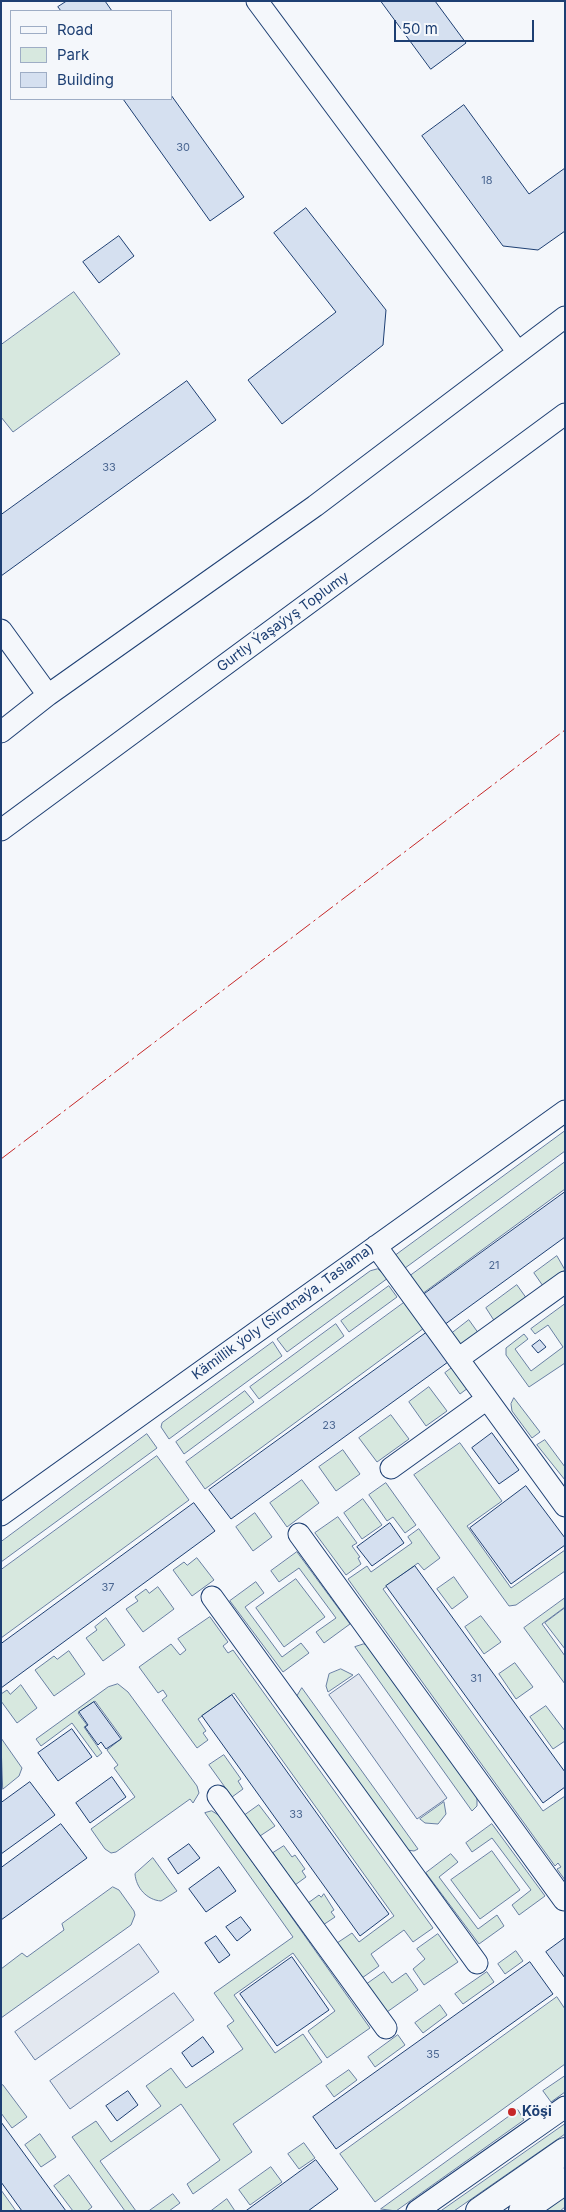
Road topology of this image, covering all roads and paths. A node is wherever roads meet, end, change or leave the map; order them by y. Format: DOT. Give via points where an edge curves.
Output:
graph roads {
  1 [pos="257,1"];
  2 [pos="565,317"];
  3 [pos="517,352"];
  4 [pos="565,414"];
  5 [pos="1,630"];
  6 [pos="48,695"];
  7 [pos="1,732"];
  8 [pos="1,830"];
  9 [pos="565,1110"];
  10 [pos="376,1246"];
  11 [pos="565,1282"];
  12 [pos="458,1359"];
  13 [pos="487,1399"];
  14 [pos="391,1468"];
  15 [pos="565,1506"];
  16 [pos="1,1515"];
  17 [pos="299,1534"];
  18 [pos="212,1597"];
  19 [pos="218,1796"];
  20 [pos="564,1900"];
  21 [pos="477,1963"];
  22 [pos="386,2028"];
  23 [pos="565,2107"];
  24 [pos="565,2151"];
  25 [pos="565,2180"];
  26 [pos="417,2211"];
  27 [pos="479,2211"];
  28 [pos="522,2211"];
  1 -- 3 [label="street"];
  2 -- 3 [label="street"];
  3 -- 6 [label="street" via="315,506"];
  4 -- 8 [label="street, Gurtly Ýaşaýyş Toplumy"];
  5 -- 6 [label="street"];
  6 -- 7 [label="street"];
  9 -- 10 [label="street, Kämillik ýoly (Sirotnaýa, Taslama)"];
  10 -- 12 [label="street"];
  10 -- 16 [label="street, Kämillik ýoly (Sirotnaýa, Taslama)"];
  11 -- 12 [label="street"];
  12 -- 13 [label="street"];
  13 -- 14 [label="street"];
  13 -- 15 [label="street"];
  17 -- 20 [label="street"];
  18 -- 21 [label="street"];
  19 -- 22 [label="street"];
  23 -- 26 [label="street"];
  24 -- 27 [label="main road"];
  25 -- 28 [label="main road"];
}
